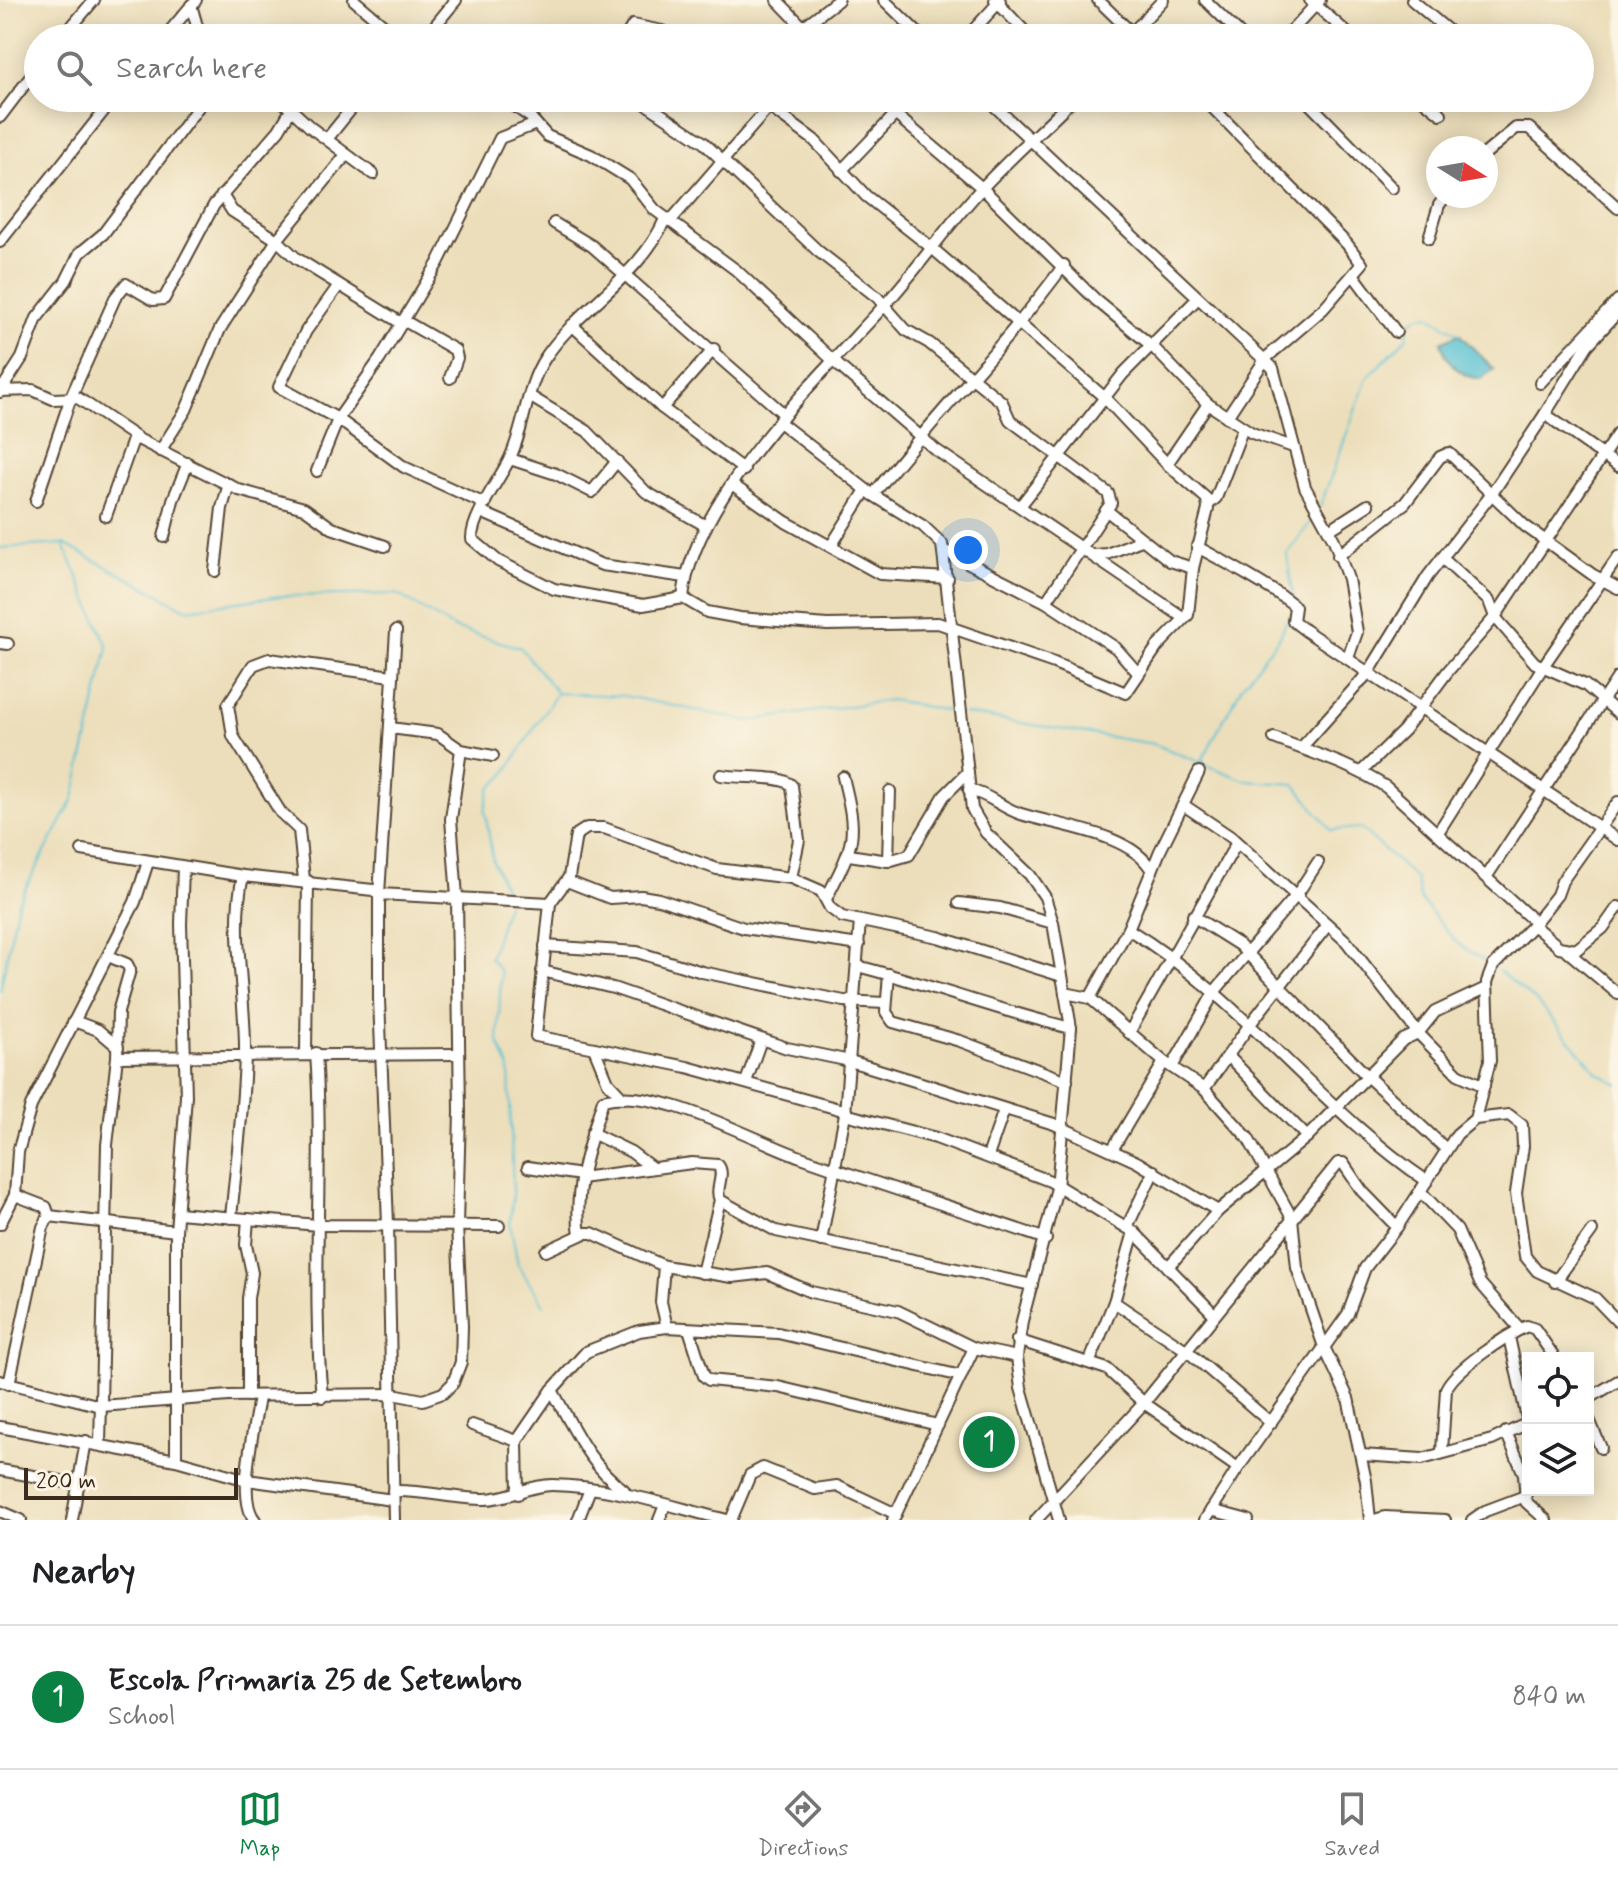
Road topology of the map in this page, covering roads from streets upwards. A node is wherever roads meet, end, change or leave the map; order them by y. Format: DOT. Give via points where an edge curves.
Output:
graph roads {
  1 [pos="94,0"];
  2 [pos="354,0"];
  3 [pos="456,0"];
  4 [pos="777,0"];
  5 [pos="838,0"];
  6 [pos="884,0"];
  7 [pos="1098,0"];
  8 [pos="1163,0"];
  9 [pos="1205,0"];
  10 [pos="1412,0"];
  11 [pos="998,1"];
  12 [pos="1315,2"];
  13 [pos="194,3"];
  14 [pos="74,24"];
  15 [pos="176,24"];
  16 [pos="197,24"];
  17 [pos="382,24"];
  18 [pos="436,24"];
  19 [pos="800,24"];
  20 [pos="807,24"];
  21 [pos="909,24"];
  22 [pos="978,24"];
  23 [pos="1019,24"];
  24 [pos="1121,24"];
  25 [pos="1142,24"];
  26 [pos="1230,24"];
  27 [pos="1297,24"];
  28 [pos="1338,24"];
  29 [pos="1440,24"];
  30 [pos="24,85"];
  31 [pos="103,112"];
  32 [pos="194,112"];
  33 [pos="290,112"];
  34 [pos="297,112"];
  35 [pos="349,112"];
  36 [pos="521,112"];
  37 [pos="660,112"];
  38 [pos="765,112"];
  39 [pos="776,112"];
  40 [pos="892,112"];
  41 [pos="899,112"];
  42 [pos="1001,112"];
  43 [pos="1060,112"];
  44 [pos="1219,112"];
  45 [pos="1318,112"];
  46 [pos="1438,112"];
  47 [pos="1441,114"];
  48 [pos="896,115"];
  49 [pos="0,117"];
  50 [pos="536,124"];
  51 [pos="327,139"];
  52 [pos="1031,141"];
  53 [pos="1498,143"];
  54 [pos="346,155"];
  55 [pos="723,161"];
  56 [pos="841,171"];
  57 [pos="373,174"];
  58 [pos="982,188"];
  59 [pos="1392,188"];
  60 [pos="222,195"];
  61 [pos="1438,208"];
  62 [pos="1618,208"];
  63 [pos="665,219"];
  64 [pos="554,223"];
  65 [pos="1429,238"];
  66 [pos="277,240"];
  67 [pos="0,242"];
  68 [pos="932,248"];
  69 [pos="1064,265"];
  70 [pos="624,274"];
  71 [pos="1355,277"];
  72 [pos="339,285"];
  73 [pos="1198,298"];
  74 [pos="1618,300"];
  75 [pos="883,308"];
  76 [pos="1618,312"];
  77 [pos="402,322"];
  78 [pos="1019,323"];
  79 [pos="572,325"];
  80 [pos="1396,332"];
  81 [pos="1153,347"];
  82 [pos="714,349"];
  83 [pos="832,358"];
  84 [pos="1266,358"];
  85 [pos="450,378"];
  86 [pos="969,378"];
  87 [pos="1540,383"];
  88 [pos="0,391"];
  89 [pos="71,397"];
  90 [pos="531,397"];
  91 [pos="1105,398"];
  92 [pos="1208,404"];
  93 [pos="662,408"];
  94 [pos="1545,414"];
  95 [pos="1227,417"];
  96 [pos="782,418"];
  97 [pos="338,419"];
  98 [pos="1243,428"];
  99 [pos="1618,433"];
  100 [pos="920,434"];
  101 [pos="134,437"];
  102 [pos="1293,447"];
  103 [pos="160,451"];
  104 [pos="1603,454"];
  105 [pos="1059,455"];
  106 [pos="510,459"];
  107 [pos="617,461"];
  108 [pos="188,463"];
  109 [pos="1167,464"];
  110 [pos="1618,466"];
  111 [pos="744,470"];
  112 [pos="317,471"];
  113 [pos="229,484"];
  114 [pos="733,485"];
  115 [pos="870,492"];
  116 [pos="1491,495"];
  117 [pos="36,501"];
  118 [pos="1209,504"];
  119 [pos="1021,505"];
  120 [pos="1368,505"];
  121 [pos="483,508"];
  122 [pos="1106,510"];
  123 [pos="106,516"];
  124 [pos="706,526"];
  125 [pos="1329,530"];
  126 [pos="164,537"];
  127 [pos="1545,539"];
  128 [pos="1141,540"];
  129 [pos="385,546"];
  130 [pos="831,546"];
  131 [pos="1080,546"];
  132 [pos="1197,547"];
  133 [pos="945,551"];
  134 [pos="1094,555"];
  135 [pos="1338,556"];
  136 [pos="1618,557"];
  137 [pos="1442,558"];
  138 [pos="1193,568"];
  139 [pos="215,571"];
  140 [pos="685,577"];
  141 [pos="948,578"];
  142 [pos="1600,579"];
  143 [pos="1618,588"];
  144 [pos="683,598"];
  145 [pos="1046,602"];
  146 [pos="1495,617"];
  147 [pos="1184,618"];
  148 [pos="953,628"];
  149 [pos="396,631"];
  150 [pos="1348,658"];
  151 [pos="1544,665"];
  152 [pos="1369,672"];
  153 [pos="1138,673"];
  154 [pos="392,676"];
  155 [pos="1618,677"];
  156 [pos="1601,701"];
  157 [pos="1422,707"];
  158 [pos="1618,713"];
  159 [pos="390,728"];
  160 [pos="1274,738"];
  161 [pos="1301,748"];
  162 [pos="461,750"];
  163 [pos="1489,751"];
  164 [pos="493,756"];
  165 [pos="1362,771"];
  166 [pos="968,772"];
  167 [pos="1199,772"];
  168 [pos="721,775"];
  169 [pos="843,777"];
  170 [pos="969,790"];
  171 [pos="1546,790"];
  172 [pos="890,791"];
  173 [pos="1618,802"];
  174 [pos="1185,806"];
  175 [pos="1602,828"];
  176 [pos="1437,834"];
  177 [pos="1618,840"];
  178 [pos="1236,844"];
  179 [pos="82,850"];
  180 [pos="849,855"];
  181 [pos="888,861"];
  182 [pos="148,862"];
  183 [pos="1318,862"];
  184 [pos="183,867"];
  185 [pos="1152,871"];
  186 [pos="243,876"];
  187 [pos="1487,876"];
  188 [pos="791,878"];
  189 [pos="306,880"];
  190 [pos="567,881"];
  191 [pos="379,894"];
  192 [pos="1296,896"];
  193 [pos="457,897"];
  194 [pos="827,897"];
  195 [pos="550,903"];
  196 [pos="959,903"];
  197 [pos="1618,907"];
  198 [pos="1193,916"];
  199 [pos="860,921"];
  200 [pos="1053,923"];
  201 [pos="1534,923"];
  202 [pos="1327,926"];
  203 [pos="1128,929"];
  204 [pos="1589,942"];
  205 [pos="859,945"];
  206 [pos="545,946"];
  207 [pos="1567,951"];
  208 [pos="1172,955"];
  209 [pos="1248,955"];
  210 [pos="108,956"];
  211 [pos="1587,965"];
  212 [pos="857,966"];
  213 [pos="542,971"];
  214 [pos="889,974"];
  215 [pos="1062,976"];
  216 [pos="1282,987"];
  217 [pos="1486,988"];
  218 [pos="1616,990"];
  219 [pos="1215,991"];
  220 [pos="1065,993"];
  221 [pos="1090,998"];
  222 [pos="854,1000"];
  223 [pos="885,1003"];
  224 [pos="74,1021"];
  225 [pos="1251,1023"];
  226 [pos="1071,1028"];
  227 [pos="1129,1033"];
  228 [pos="1418,1033"];
  229 [pos="761,1040"];
  230 [pos="594,1048"];
  231 [pos="118,1052"];
  232 [pos="311,1053"];
  233 [pos="184,1054"];
  234 [pos="245,1054"];
  235 [pos="382,1054"];
  236 [pos="458,1054"];
  237 [pos="1228,1056"];
  238 [pos="850,1061"];
  239 [pos="1168,1064"];
  240 [pos="1368,1077"];
  241 [pos="1067,1081"];
  242 [pos="746,1082"];
  243 [pos="1484,1086"];
  244 [pos="1204,1089"];
  245 [pos="623,1098"];
  246 [pos="1336,1106"];
  247 [pos="1004,1110"];
  248 [pos="846,1112"];
  249 [pos="1475,1119"];
  250 [pos="1063,1129"];
  251 [pos="592,1133"];
  252 [pos="1307,1137"];
  253 [pos="1446,1149"];
  254 [pos="1112,1150"];
  255 [pos="988,1156"];
  256 [pos="528,1167"];
  257 [pos="651,1167"];
  258 [pos="835,1167"];
  259 [pos="1154,1171"];
  260 [pos="1267,1172"];
  261 [pos="581,1176"];
  262 [pos="1427,1181"];
  263 [pos="1057,1188"];
  264 [pos="1420,1191"];
  265 [pos="15,1195"];
  266 [pos="720,1200"];
  267 [pos="1218,1211"];
  268 [pos="178,1213"];
  269 [pos="49,1216"];
  270 [pos="231,1218"];
  271 [pos="1292,1218"];
  272 [pos="248,1219"];
  273 [pos="0,1224"];
  274 [pos="388,1224"];
  275 [pos="104,1225"];
  276 [pos="318,1225"];
  277 [pos="457,1225"];
  278 [pos="499,1226"];
  279 [pos="1397,1227"];
  280 [pos="1131,1229"];
  281 [pos="176,1231"];
  282 [pos="1592,1231"];
  283 [pos="580,1235"];
  284 [pos="1046,1239"];
  285 [pos="821,1241"];
  286 [pos="546,1251"];
  287 [pos="664,1266"];
  288 [pos="1168,1267"];
  289 [pos="702,1273"];
  290 [pos="1555,1282"];
  291 [pos="1032,1285"];
  292 [pos="1114,1302"];
  293 [pos="1214,1314"];
  294 [pos="1618,1322"];
  295 [pos="667,1327"];
  296 [pos="689,1329"];
  297 [pos="1520,1329"];
  298 [pos="1509,1337"];
  299 [pos="1017,1340"];
  300 [pos="1324,1347"];
  301 [pos="974,1348"];
  302 [pos="1186,1350"];
  303 [pos="1550,1352"];
  304 [pos="1017,1357"];
  305 [pos="1090,1361"];
  306 [pos="961,1376"];
  307 [pos="1618,1381"];
  308 [pos="5,1383"];
  309 [pos="552,1390"];
  310 [pos="393,1394"];
  311 [pos="1594,1395"];
  312 [pos="1522,1396"];
  313 [pos="254,1397"];
  314 [pos="322,1397"];
  315 [pos="174,1400"];
  316 [pos="1144,1403"];
  317 [pos="101,1406"];
  318 [pos="1271,1423"];
  319 [pos="1526,1424"];
  320 [pos="1591,1424"];
  321 [pos="472,1425"];
  322 [pos="938,1425"];
  323 [pos="0,1427"];
  324 [pos="1506,1432"];
  325 [pos="86,1441"];
  326 [pos="517,1441"];
  327 [pos="100,1444"];
  328 [pos="1601,1448"];
  329 [pos="1442,1451"];
  330 [pos="1361,1455"];
  331 [pos="176,1460"];
  332 [pos="1238,1468"];
  333 [pos="1522,1469"];
  334 [pos="0,1470"];
  335 [pos="247,1480"];
  336 [pos="77,1484"];
  337 [pos="590,1489"];
  338 [pos="628,1493"];
  339 [pos="518,1494"];
  340 [pos="393,1495"];
  341 [pos="1525,1496"];
  342 [pos="1051,1500"];
  343 [pos="665,1505"];
  344 [pos="0,1511"];
  345 [pos="1208,1515"];
  346 [pos="894,1517"];
  347 [pos="73,1518"];
  348 [pos="21,1520"];
  349 [pos="85,1520"];
  350 [pos="255,1520"];
  351 [pos="394,1520"];
  352 [pos="578,1520"];
  353 [pos="659,1520"];
  354 [pos="729,1520"];
  355 [pos="1036,1520"];
  356 [pos="1059,1520"];
  357 [pos="1248,1520"];
  358 [pos="1372,1520"];
  359 [pos="1445,1520"];
  360 [pos="1472,1520"];
  361 [pos="1546,1520"];
  1 -- 14 [label="street"];
  2 -- 17 [label="street"];
  3 -- 18 [label="street"];
  4 -- 19 [label="street"];
  5 -- 20 [label="street"];
  6 -- 21 [label="street"];
  7 -- 24 [label="street"];
  8 -- 25 [label="street"];
  9 -- 26 [label="street"];
  10 -- 29 [label="street"];
  11 -- 22 [label="street"];
  11 -- 23 [label="street"];
  12 -- 27 [label="street"];
  12 -- 28 [label="street"];
  13 -- 15 [label="street"];
  13 -- 16 [label="street"];
  30 -- 49 [label="street"];
  31 -- 67 [label="street"];
  32 -- 88 [label="street" via="103,234 80,253 37,318 22,358"];
  33 -- 60 [label="street"];
  34 -- 51 [label="street"];
  35 -- 51 [label="street"];
  36 -- 50 [label="street"];
  37 -- 55 [label="street"];
  38 -- 55 [label="street"];
  39 -- 56 [label="street" via="814,140"];
  40 -- 48 [label="street"];
  41 -- 48 [label="street"];
  42 -- 52 [label="street"];
  43 -- 52 [label="street"];
  44 -- 71 [label="street" via="1360,259"];
  45 -- 59 [label="street"];
  46 -- 47 [label="street"];
  48 -- 56 [label="street"];
  48 -- 58 [label="street"];
  50 -- 63 [label="street" via="547,136 630,179"];
  50 -- 77 [label="street" via="500,138 438,263"];
  51 -- 54 [label="street"];
  52 -- 58 [label="street"];
  52 -- 73 [label="street"];
  53 -- 62 [label="street" via="1516,128 1529,128"];
  54 -- 57 [label="street"];
  54 -- 66 [label="street"];
  55 -- 63 [label="street" via="673,218"];
  55 -- 75 [label="street" via="818,251 877,297"];
  56 -- 68 [label="street"];
  58 -- 68 [label="street"];
  58 -- 69 [label="street"];
  60 -- 66 [label="street" via="232,211"];
  60 -- 89 [label="street" via="164,299 153,300 132,284 122,287"];
  61 -- 65 [label="street"];
  63 -- 70 [label="street" via="656,238"];
  63 -- 83 [label="street" via="736,270"];
  64 -- 70 [label="street" via="584,239"];
  66 -- 72 [label="street"];
  66 -- 103 [label="street" via="212,344 186,410"];
  68 -- 75 [label="street"];
  68 -- 78 [label="street"];
  69 -- 78 [label="street"];
  69 -- 81 [label="street" via="1096,300"];
  70 -- 79 [label="street"];
  70 -- 82 [label="street"];
  71 -- 80 [label="street"];
  71 -- 84 [label="street"];
  72 -- 77 [label="street"];
  72 -- 97 [label="street" via="312,321 279,382 284,390"];
  73 -- 81 [label="street"];
  73 -- 84 [label="street"];
  74 -- 87 [label="street"];
  75 -- 83 [label="street"];
  75 -- 86 [label="street"];
  76 -- 94 [label="street" via="1587,346"];
  77 -- 85 [label="street" via="455,350"];
  77 -- 97 [label="street"];
  78 -- 86 [label="street"];
  78 -- 91 [label="street"];
  79 -- 90 [label="street" via="540,366"];
  79 -- 93 [label="street"];
  81 -- 91 [label="street"];
  81 -- 92 [label="street"];
  82 -- 93 [label="street"];
  82 -- 96 [label="street"];
  83 -- 96 [label="street"];
  83 -- 100 [label="street"];
  84 -- 95 [label="street"];
  84 -- 102 [label="street" via="1276,375"];
  86 -- 100 [label="street"];
  86 -- 105 [label="street" via="1002,402 1010,420"];
  88 -- 89 [label="street"];
  89 -- 101 [label="street" via="87,402"];
  89 -- 117 [label="street"];
  90 -- 106 [label="street"];
  90 -- 107 [label="street" via="587,431"];
  91 -- 105 [label="street"];
  91 -- 109 [label="street"];
  92 -- 95 [label="street"];
  92 -- 109 [label="street"];
  93 -- 111 [label="street"];
  94 -- 104 [label="street"];
  94 -- 116 [label="street"];
  95 -- 98 [label="street"];
  96 -- 111 [label="street"];
  96 -- 115 [label="street"];
  97 -- 112 [label="street"];
  97 -- 121 [label="street" via="404,467"];
  98 -- 102 [label="street"];
  98 -- 118 [label="street"];
  99 -- 104 [label="street"];
  100 -- 115 [label="street"];
  100 -- 119 [label="street"];
  101 -- 103 [label="street"];
  101 -- 123 [label="street"];
  102 -- 125 [label="street" via="1305,487"];
  103 -- 108 [label="street"];
  104 -- 110 [label="street"];
  104 -- 127 [label="street"];
  105 -- 119 [label="street"];
  105 -- 122 [label="street" via="1108,493 1111,503"];
  106 -- 107 [label="street" via="592,492"];
  106 -- 121 [label="street"];
  107 -- 124 [label="street" via="646,492"];
  108 -- 113 [label="street"];
  108 -- 126 [label="street"];
  109 -- 118 [label="street"];
  111 -- 114 [label="street"];
  113 -- 129 [label="street" via="304,508 332,528"];
  113 -- 139 [label="street"];
  114 -- 124 [label="street"];
  114 -- 130 [label="street"];
  115 -- 130 [label="street"];
  115 -- 133 [label="street" via="935,535"];
  116 -- 127 [label="street"];
  116 -- 135 [label="street" via="1455,457 1443,454 1405,503"];
  116 -- 137 [label="street"];
  118 -- 132 [label="street"];
  119 -- 131 [label="street"];
  120 -- 125 [label="street"];
  121 -- 140 [label="street" via="602,565"];
  121 -- 144 [label="street" via="471,534 475,543 544,586 643,605"];
  122 -- 128 [label="street"];
  122 -- 131 [label="street"];
  124 -- 140 [label="street"];
  125 -- 135 [label="street"];
  127 -- 142 [label="street"];
  127 -- 146 [label="street"];
  128 -- 134 [label="street"];
  128 -- 138 [label="street" via="1170,561"];
  130 -- 141 [label="street" via="880,574"];
  131 -- 134 [label="street"];
  131 -- 145 [label="street"];
  132 -- 138 [label="street"];
  132 -- 150 [label="street" via="1288,599 1295,607 1293,621"];
  133 -- 141 [label="street"];
  133 -- 145 [label="street"];
  134 -- 147 [label="street"];
  135 -- 150 [label="street" via="1357,625"];
  136 -- 142 [label="street"];
  137 -- 146 [label="street" via="1489,601"];
  137 -- 152 [label="street"];
  138 -- 147 [label="street"];
  140 -- 144 [label="street"];
  141 -- 148 [label="street"];
  142 -- 143 [label="street"];
  142 -- 151 [label="street"];
  144 -- 148 [label="street" via="707,612 740,618 827,625 938,623"];
  145 -- 153 [label="street" via="1116,648"];
  146 -- 151 [label="street" via="1521,650"];
  146 -- 157 [label="street"];
  147 -- 153 [label="street"];
  148 -- 153 [label="street" via="1126,693"];
  148 -- 166 [label="street"];
  149 -- 154 [label="street"];
  150 -- 152 [label="street"];
  151 -- 156 [label="street" via="1585,685"];
  151 -- 163 [label="street"];
  152 -- 157 [label="street"];
  152 -- 161 [label="street"];
  154 -- 159 [label="street"];
  154 -- 189 [label="street" via="269,659 253,665 228,705 233,736 281,813 299,830"];
  155 -- 156 [label="street"];
  156 -- 158 [label="street"];
  156 -- 171 [label="street"];
  157 -- 163 [label="street"];
  157 -- 165 [label="street"];
  159 -- 162 [label="street" via="438,734"];
  159 -- 191 [label="street"];
  160 -- 161 [label="street"];
  161 -- 165 [label="street"];
  162 -- 164 [label="street"];
  162 -- 193 [label="street" via="452,807"];
  163 -- 171 [label="street"];
  163 -- 176 [label="street"];
  165 -- 176 [label="street"];
  166 -- 170 [label="street"];
  166 -- 181 [label="street" via="944,796 909,855"];
  167 -- 174 [label="street"];
  168 -- 188 [label="street" via="780,778 792,786 799,840"];
  169 -- 180 [label="street" via="855,829"];
  170 -- 185 [label="street" via="1021,814 1113,841 1143,858"];
  170 -- 200 [label="street" via="978,821 1038,887"];
  171 -- 175 [label="street"];
  171 -- 187 [label="street"];
  172 -- 181 [label="street"];
  173 -- 175 [label="street"];
  174 -- 178 [label="street"];
  174 -- 185 [label="street"];
  175 -- 177 [label="street"];
  175 -- 201 [label="street"];
  176 -- 187 [label="street"];
  178 -- 192 [label="street"];
  178 -- 198 [label="street"];
  179 -- 182 [label="street"];
  180 -- 181 [label="street"];
  180 -- 194 [label="street"];
  182 -- 184 [label="street"];
  182 -- 210 [label="street"];
  183 -- 192 [label="street"];
  184 -- 186 [label="street"];
  184 -- 233 [label="street"];
  185 -- 203 [label="street"];
  186 -- 189 [label="street"];
  186 -- 234 [label="street" via="236,911"];
  187 -- 201 [label="street"];
  188 -- 190 [label="street" via="730,872 595,827 576,835"];
  188 -- 194 [label="street"];
  189 -- 191 [label="street"];
  189 -- 232 [label="street"];
  190 -- 195 [label="street"];
  190 -- 205 [label="street" via="610,898 659,899 744,928"];
  191 -- 193 [label="street"];
  191 -- 235 [label="street"];
  192 -- 202 [label="street"];
  192 -- 209 [label="street"];
  193 -- 195 [label="street"];
  193 -- 236 [label="street"];
  194 -- 199 [label="street" via="835,914"];
  195 -- 206 [label="street"];
  196 -- 200 [label="street"];
  197 -- 204 [label="street"];
  198 -- 208 [label="street"];
  198 -- 209 [label="street" via="1232,938"];
  199 -- 205 [label="street"];
  199 -- 215 [label="street" via="938,937"];
  200 -- 215 [label="street"];
  201 -- 207 [label="street"];
  201 -- 217 [label="street" via="1493,966"];
  202 -- 216 [label="street"];
  202 -- 228 [label="street" via="1352,948"];
  203 -- 208 [label="street"];
  203 -- 221 [label="street"];
  204 -- 207 [label="street"];
  204 -- 211 [label="street"];
  205 -- 212 [label="street"];
  206 -- 213 [label="street"];
  206 -- 222 [label="street" via="637,952 702,972"];
  207 -- 211 [label="street"];
  208 -- 219 [label="street"];
  208 -- 227 [label="street"];
  209 -- 216 [label="street"];
  209 -- 219 [label="street"];
  210 -- 224 [label="street"];
  210 -- 231 [label="street" via="130,966 118,1012"];
  211 -- 218 [label="street"];
  212 -- 214 [label="street"];
  212 -- 222 [label="street"];
  213 -- 229 [label="street" via="613,988"];
  213 -- 230 [label="street" via="536,1036"];
  214 -- 223 [label="street"];
  214 -- 226 [label="street" via="1009,1014"];
  215 -- 220 [label="street"];
  216 -- 225 [label="street"];
  216 -- 240 [label="street"];
  217 -- 228 [label="street" via="1435,1012"];
  217 -- 243 [label="street" via="1491,1051"];
  219 -- 225 [label="street"];
  219 -- 239 [label="street"];
  220 -- 221 [label="street"];
  220 -- 226 [label="street"];
  221 -- 227 [label="street"];
  222 -- 223 [label="street"];
  222 -- 238 [label="street"];
  223 -- 241 [label="street" via="893,1022"];
  224 -- 231 [label="street" via="98,1030"];
  224 -- 265 [label="street" via="25,1122"];
  225 -- 237 [label="street"];
  225 -- 246 [label="street"];
  226 -- 241 [label="street"];
  227 -- 239 [label="street"];
  228 -- 240 [label="street" via="1403,1040"];
  228 -- 243 [label="street" via="1458,1074"];
  229 -- 238 [label="street"];
  229 -- 242 [label="street"];
  230 -- 242 [label="street"];
  230 -- 245 [label="street" via="608,1082"];
  231 -- 233 [label="street"];
  231 -- 275 [label="street"];
  232 -- 234 [label="street"];
  232 -- 235 [label="street"];
  232 -- 276 [label="street"];
  233 -- 234 [label="street"];
  233 -- 268 [label="street"];
  234 -- 270 [label="street"];
  235 -- 236 [label="street"];
  235 -- 274 [label="street"];
  236 -- 277 [label="street"];
  237 -- 244 [label="street"];
  237 -- 252 [label="street"];
  238 -- 247 [label="street"];
  238 -- 248 [label="street"];
  239 -- 244 [label="street"];
  239 -- 254 [label="street"];
  240 -- 246 [label="street"];
  240 -- 253 [label="street"];
  241 -- 250 [label="street"];
  242 -- 248 [label="street"];
  243 -- 249 [label="street"];
  244 -- 260 [label="street" via="1239,1124"];
  245 -- 251 [label="street" via="603,1100"];
  245 -- 258 [label="street" via="679,1108"];
  246 -- 252 [label="street"];
  246 -- 262 [label="street" via="1379,1148"];
  247 -- 250 [label="street"];
  247 -- 255 [label="street"];
  248 -- 255 [label="street"];
  248 -- 258 [label="street"];
  249 -- 253 [label="street"];
  249 -- 290 [label="street" via="1509,1115 1522,1125 1516,1193 1523,1250 1530,1265"];
  250 -- 254 [label="street"];
  250 -- 263 [label="street"];
  251 -- 257 [label="street"];
  251 -- 261 [label="street"];
  252 -- 260 [label="street"];
  253 -- 262 [label="street"];
  254 -- 259 [label="street"];
  255 -- 263 [label="street"];
  256 -- 261 [label="street"];
  257 -- 261 [label="street"];
  257 -- 266 [label="street" via="718,1165"];
  258 -- 284 [label="street"];
  258 -- 285 [label="street"];
  259 -- 267 [label="street"];
  259 -- 280 [label="street"];
  260 -- 267 [label="street"];
  260 -- 271 [label="street"];
  261 -- 283 [label="street"];
  262 -- 264 [label="street"];
  263 -- 280 [label="street"];
  263 -- 284 [label="street"];
  264 -- 279 [label="street"];
  264 -- 297 [label="street" via="1457,1230 1480,1283"];
  265 -- 269 [label="street" via="46,1207"];
  265 -- 273 [label="street"];
  266 -- 285 [label="street" via="766,1227"];
  266 -- 289 [label="street"];
  267 -- 288 [label="street"];
  268 -- 270 [label="street"];
  268 -- 281 [label="street"];
  269 -- 275 [label="street"];
  269 -- 308 [label="street"];
  270 -- 272 [label="street"];
  271 -- 279 [label="street" via="1340,1161"];
  271 -- 293 [label="street"];
  271 -- 300 [label="street" via="1297,1268"];
  272 -- 276 [label="street"];
  272 -- 313 [label="street"];
  274 -- 276 [label="street"];
  274 -- 277 [label="street"];
  274 -- 310 [label="street"];
  275 -- 281 [label="street"];
  275 -- 317 [label="street"];
  276 -- 314 [label="street"];
  277 -- 278 [label="street"];
  277 -- 310 [label="street" via="459,1372 433,1398"];
  279 -- 300 [label="street" via="1365,1268 1356,1300"];
  280 -- 288 [label="street"];
  280 -- 292 [label="street"];
  281 -- 315 [label="street"];
  282 -- 290 [label="street"];
  283 -- 286 [label="street"];
  283 -- 287 [label="street" via="592,1233"];
  284 -- 291 [label="street"];
  285 -- 291 [label="street"];
  287 -- 289 [label="street"];
  287 -- 295 [label="street" via="661,1302"];
  288 -- 293 [label="street"];
  289 -- 301 [label="street" via="775,1275 811,1292 907,1314"];
  290 -- 294 [label="street" via="1595,1298"];
  291 -- 299 [label="street"];
  292 -- 302 [label="street"];
  292 -- 305 [label="street"];
  293 -- 302 [label="street"];
  295 -- 296 [label="street"];
  295 -- 309 [label="street" via="639,1331 586,1352"];
  296 -- 306 [label="street" via="778,1333"];
  296 -- 322 [label="street" via="709,1380 778,1387"];
  297 -- 298 [label="street"];
  297 -- 303 [label="street" via="1531,1326"];
  298 -- 312 [label="street"];
  298 -- 329 [label="street" via="1449,1382"];
  299 -- 304 [label="street"];
  299 -- 305 [label="street"];
  300 -- 318 [label="street"];
  300 -- 330 [label="street" via="1344,1386"];
  301 -- 304 [label="street"];
  301 -- 306 [label="street"];
  302 -- 316 [label="street"];
  302 -- 318 [label="street"];
  304 -- 342 [label="street"];
  305 -- 316 [label="street" via="1117,1376"];
  306 -- 322 [label="street"];
  307 -- 311 [label="street"];
  308 -- 317 [label="street"];
  309 -- 326 [label="street"];
  309 -- 338 [label="street" via="594,1463"];
  310 -- 314 [label="street"];
  310 -- 340 [label="street"];
  313 -- 314 [label="street"];
  313 -- 315 [label="street"];
  313 -- 335 [label="street"];
  315 -- 317 [label="street"];
  315 -- 331 [label="street"];
  316 -- 332 [label="street"];
  316 -- 342 [label="street"];
  317 -- 327 [label="street"];
  318 -- 332 [label="street"];
  319 -- 324 [label="street"];
  320 -- 328 [label="street"];
  321 -- 326 [label="street"];
  322 -- 346 [label="street"];
  323 -- 325 [label="street"];
  324 -- 329 [label="street"];
  324 -- 333 [label="street"];
  325 -- 327 [label="street"];
  325 -- 336 [label="street"];
  326 -- 339 [label="street"];
  327 -- 331 [label="street"];
  329 -- 330 [label="street" via="1422,1459"];
  330 -- 358 [label="street"];
  331 -- 335 [label="street"];
  332 -- 345 [label="street"];
  334 -- 336 [label="street"];
  335 -- 340 [label="street"];
  335 -- 350 [label="street" via="248,1507"];
  336 -- 347 [label="street"];
  337 -- 338 [label="street"];
  337 -- 339 [label="street" via="549,1485"];
  337 -- 352 [label="street"];
  338 -- 343 [label="street"];
  339 -- 340 [label="street" via="485,1499 418,1490"];
  340 -- 351 [label="street"];
  341 -- 360 [label="street"];
  341 -- 361 [label="street" via="1528,1506"];
  342 -- 355 [label="street"];
  342 -- 356 [label="street"];
  343 -- 353 [label="street"];
  343 -- 354 [label="street"];
  344 -- 348 [label="street"];
  345 -- 357 [label="street"];
  346 -- 354 [label="street" via="837,1486 815,1489 763,1468 750,1475"];
  347 -- 349 [label="street"];
  358 -- 359 [label="street"];
}
